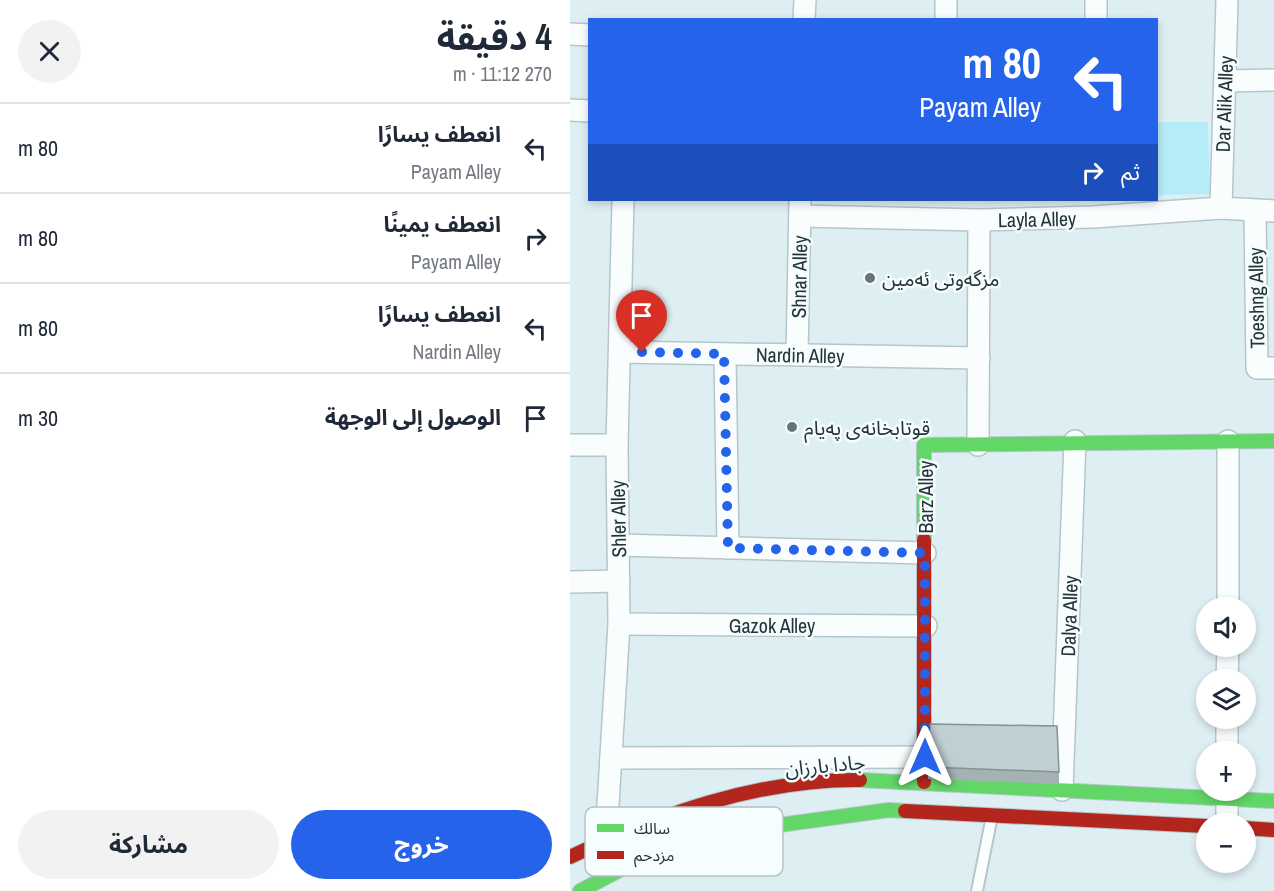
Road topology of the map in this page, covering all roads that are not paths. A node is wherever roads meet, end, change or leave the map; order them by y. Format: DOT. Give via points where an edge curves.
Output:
graph roads {
  1 [pos="805,0"];
  2 [pos="946,0"];
  3 [pos="1096,0"];
  4 [pos="1227,0"];
  5 [pos="804,18"];
  6 [pos="946,18"];
  7 [pos="1096,18"];
  8 [pos="570,34"];
  9 [pos="588,35"];
  10 [pos="1274,80"];
  11 [pos="1226,81"];
  12 [pos="570,110"];
  13 [pos="588,111"];
  14 [pos="622,201"];
  15 [pos="800,208"];
  16 [pos="1093,208"];
  17 [pos="1221,208"];
  18 [pos="944,210"];
  19 [pos="1264,211"];
  20 [pos="979,220"];
  21 [pos="621,352"];
  22 [pos="724,354"];
  23 [pos="797,355"];
  24 [pos="979,358"];
  25 [pos="1274,368"];
  26 [pos="1076,441"];
  27 [pos="1228,441"];
  28 [pos="1274,441"];
  29 [pos="570,445"];
  30 [pos="617,445"];
  31 [pos="978,445"];
  32 [pos="619,545"];
  33 [pos="728,548"];
  34 [pos="925,553"];
  35 [pos="619,581"];
  36 [pos="570,582"];
  37 [pos="1228,597"];
  38 [pos="618,624"];
  39 [pos="926,626"];
  40 [pos="925,757"];
  41 [pos="611,758"];
  42 [pos="924,782"];
  43 [pos="1062,790"];
  44 [pos="1196,794"];
  45 [pos="1256,799"];
  46 [pos="1274,801"];
  47 [pos="608,807"];
  48 [pos="696,807"];
  49 [pos="992,815"];
  50 [pos="783,825"];
  51 [pos="1196,825"];
  52 [pos="1256,829"];
  53 [pos="1274,830"];
  54 [pos="585,843"];
  55 [pos="570,847"];
  56 [pos="585,849"];
  57 [pos="570,857"];
  58 [pos="608,876"];
  59 [pos="580,891"];
  60 [pos="977,891"];
  1 -- 5 [label="street"];
  2 -- 6 [label="street"];
  3 -- 7 [label="street"];
  4 -- 11 [label="street, Dar Alik Alley"];
  8 -- 9 [label="street"];
  10 -- 11 [label="street"];
  11 -- 17 [label="street, Dar Alik Alley"];
  12 -- 13 [label="street"];
  14 -- 21 [label="street, Shler Alley"];
  15 -- 18 [label="street, Layla Alley"];
  15 -- 23 [label="street, Shnar Alley"];
  16 -- 17 [label="street, Layla Alley"];
  16 -- 20 [label="street, Layla Alley"];
  17 -- 19 [label="street, Layla Alley"];
  18 -- 20 [label="street, Layla Alley"];
  19 -- 25 [label="street, Toeshng Alley" via="1257,368"];
  20 -- 24 [label="street"];
  21 -- 22 [label="street, Nardin Alley"];
  21 -- 30 [label="street, Shler Alley"];
  22 -- 23 [label="street, Nardin Alley"];
  22 -- 33 [label="street"];
  23 -- 24 [label="street, Nardin Alley"];
  24 -- 31 [label="street"];
  26 -- 27 [label="main road, Barz Alley"];
  26 -- 31 [label="main road, Barz Alley"];
  26 -- 43 [label="street, Dalya Alley"];
  27 -- 28 [label="main road, Barz Alley"];
  27 -- 37 [label="street"];
  29 -- 30 [label="street"];
  30 -- 32 [label="street, Shler Alley"];
  31 -- 34 [label="main road, Barz Alley" via="924,445"];
  32 -- 33 [label="street"];
  32 -- 35 [label="street, Shler Alley"];
  33 -- 34 [label="street"];
  34 -- 39 [label="main road, Barz Alley"];
  35 -- 36 [label="street"];
  35 -- 38 [label="street, Shler Alley"];
  38 -- 39 [label="street, Gazok Alley"];
  38 -- 41 [label="street, Shler Alley"];
  39 -- 40 [label="main road, Barz Alley"];
  40 -- 41 [label="street"];
  40 -- 42 [label="main road, Barz Alley"];
  41 -- 47 [label="street, Shler Alley"];
  42 -- 43 [label="main road, جادا بارزان"];
  42 -- 48 [label="main road, جادا بارزان" via="821,781 757,791"];
  43 -- 44 [label="main road, جادا بارزان"];
  45 -- 46 [label="main road, جادا بارزان"];
  49 -- 50 [label="main road" via="889,810"];
  49 -- 51 [label="main road"];
  49 -- 60 [label="lane"];
  52 -- 53 [label="main road"];
  54 -- 55 [label="main road"];
  56 -- 57 [label="main road, جادا بارزان"];
  58 -- 59 [label="main road"];
}
